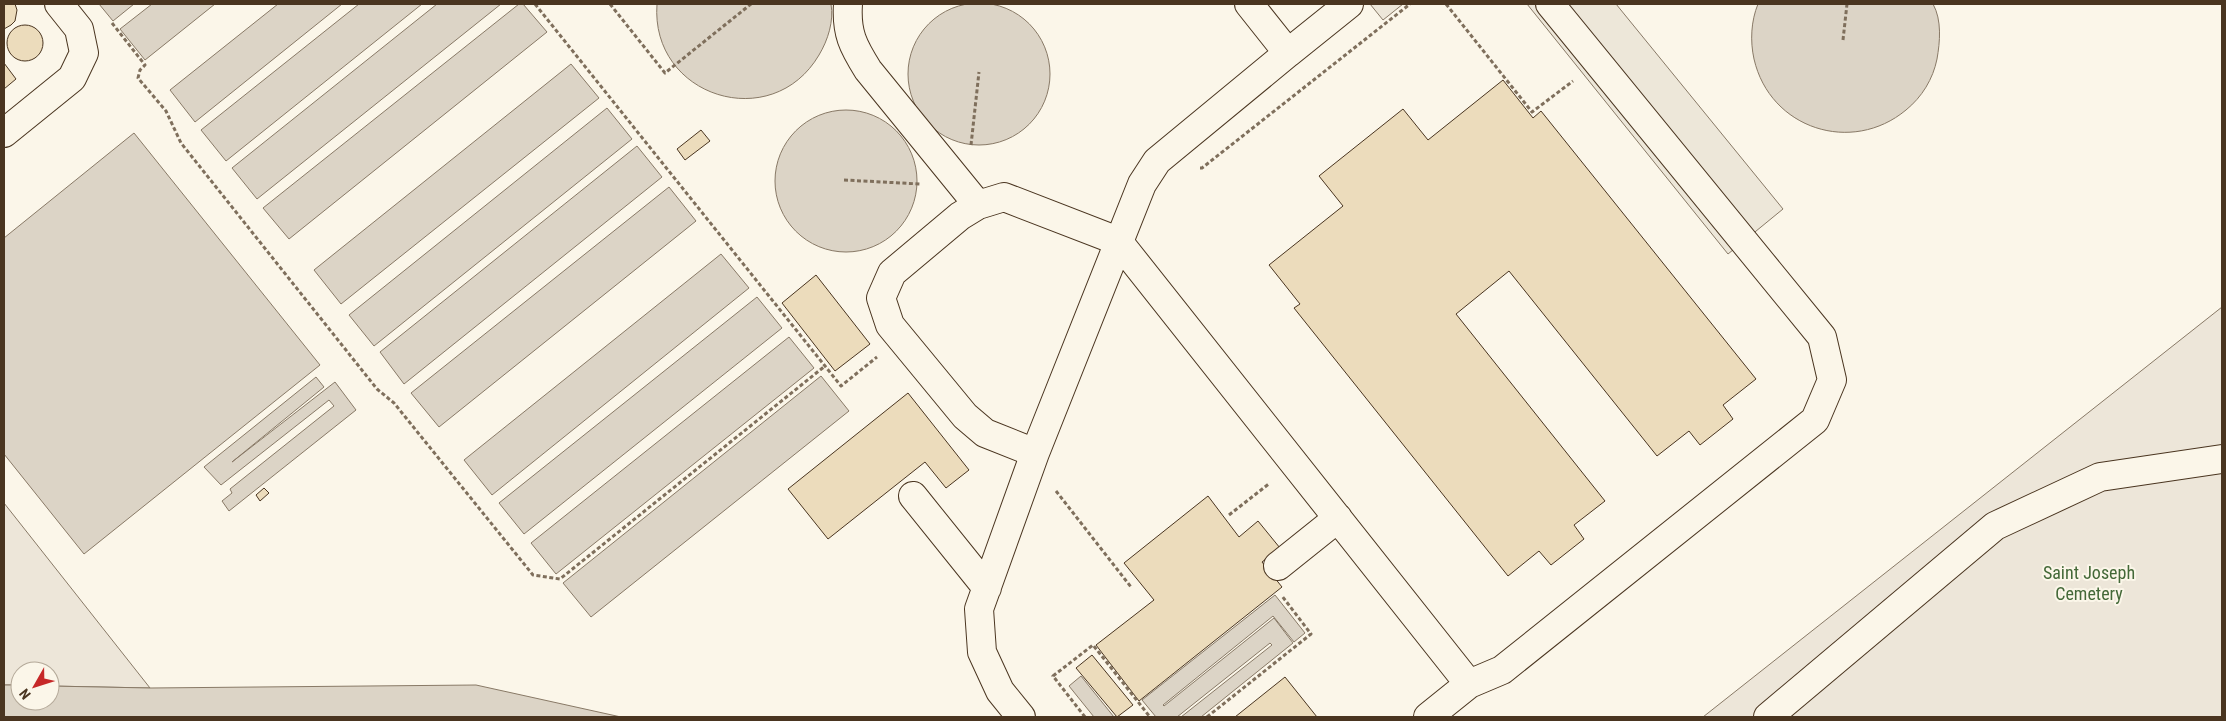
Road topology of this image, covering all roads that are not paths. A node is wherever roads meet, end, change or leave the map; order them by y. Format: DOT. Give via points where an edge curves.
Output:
graph roads {
  1 [pos="59,4"];
  2 [pos="848,4"];
  3 [pos="1248,4"];
  4 [pos="1349,4"];
  5 [pos="1550,4"];
  6 [pos="1288,53"];
  7 [pos="4,133"];
  8 [pos="978,205"];
  9 [pos="1118,241"];
  10 [pos="1034,457"];
  11 [pos="2222,459"];
  12 [pos="913,496"];
  13 [pos="1338,518"];
  14 [pos="1278,566"];
  15 [pos="987,588"];
  16 [pos="1469,684"];
  17 [pos="1021,717"];
  18 [pos="1428,717"];
  19 [pos="1768,717"];
  1 -- 7 [label="lane" via="79,29 84,53 72,78"];
  2 -- 8 [label="lane" via="847,23 853,46 868,70"];
  3 -- 6 [label="lane"];
  4 -- 6 [label="lane"];
  5 -- 16 [label="lane" via="1822,337 1832,380 1815,420 1502,670"];
  6 -- 9 [label="lane" via="1157,162 1142,184"];
  8 -- 9 [label="lane" via="1004,197"];
  8 -- 10 [label="lane" via="960,216 892,273 882,298 890,324 965,416 985,433"];
  9 -- 10 [label="lane"];
  9 -- 13 [label="lane"];
  10 -- 15 [label="lane"];
  11 -- 19 [label="lane" via="2100,477 1995,526"];
  12 -- 15 [label="lane"];
  13 -- 14 [label="lane"];
  13 -- 16 [label="lane"];
  15 -- 17 [label="lane" via="979,609 982,652 1000,691"];
  16 -- 18 [label="lane"];
}
